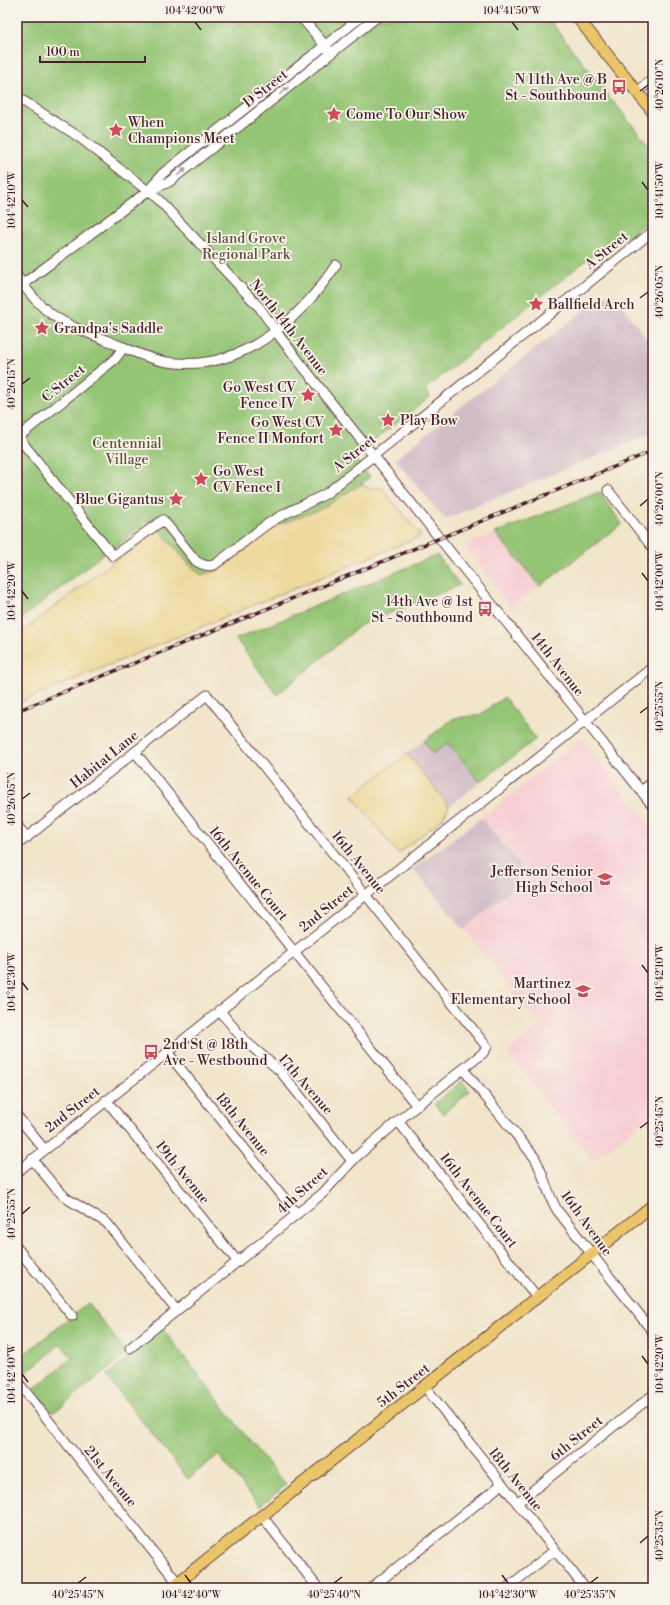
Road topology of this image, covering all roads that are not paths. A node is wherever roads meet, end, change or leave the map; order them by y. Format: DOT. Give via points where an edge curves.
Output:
graph roads {
  1 [pos="301,17"];
  2 [pos="361,17"];
  3 [pos="377,17"];
  4 [pos="577,17"];
  5 [pos="324,43"];
  6 [pos="332,53"];
  7 [pos="653,79"];
  8 [pos="637,92"];
  9 [pos="17,97"];
  10 [pos="653,112"];
  11 [pos="148,191"];
  12 [pos="653,231"];
  13 [pos="336,265"];
  14 [pos="17,276"];
  15 [pos="23,284"];
  16 [pos="276,331"];
  17 [pos="124,347"];
  18 [pos="18,437"];
  19 [pos="374,455"];
  20 [pos="608,490"];
  21 [pos="441,539"];
  22 [pos="653,548"];
  23 [pos="653,667"];
  24 [pos="207,694"];
  25 [pos="585,721"];
  26 [pos="134,752"];
  27 [pos="653,782"];
  28 [pos="641,791"];
  29 [pos="653,806"];
  30 [pos="17,826"];
  31 [pos="27,838"];
  32 [pos="17,845"];
  33 [pos="366,894"];
  34 [pos="294,952"];
  35 [pos="219,1010"];
  36 [pos="487,1047"];
  37 [pos="167,1052"];
  38 [pos="463,1069"];
  39 [pos="106,1100"];
  40 [pos="417,1106"];
  41 [pos="17,1116"];
  42 [pos="398,1121"];
  43 [pos="44,1149"];
  44 [pos="32,1160"];
  45 [pos="352,1161"];
  46 [pos="17,1172"];
  47 [pos="653,1205"];
  48 [pos="298,1214"];
  49 [pos="17,1248"];
  50 [pos="592,1254"];
  51 [pos="238,1262"];
  52 [pos="537,1298"];
  53 [pos="177,1311"];
  54 [pos="72,1316"];
  55 [pos="653,1332"];
  56 [pos="130,1348"];
  57 [pos="19,1386"];
  58 [pos="425,1387"];
  59 [pos="653,1395"];
  60 [pos="502,1484"];
  61 [pos="517,1503"];
  62 [pos="262,1516"];
  63 [pos="555,1550"];
  64 [pos="177,1586"];
  65 [pos="318,1588"];
  66 [pos="371,1588"];
  67 [pos="508,1588"];
  68 [pos="585,1588"];
  1 -- 5 [label="street"];
  2 -- 5 [label="street, D Street"];
  3 -- 6 [label="street, D Street"];
  4 -- 8 [label="main road"];
  5 -- 6 [label="street"];
  5 -- 11 [label="street, D Street" via="162,174"];
  11 -- 6 [label="street, D Street, one-way" via="169,182"];
  7 -- 8 [label="street"];
  8 -- 10 [label="main road"];
  9 -- 11 [label="street, North 14th Avenue" via="79,136"];
  11 -- 15 [label="street, D Street"];
  11 -- 16 [label="street, North 14th Avenue" via="260,308"];
  12 -- 19 [label="street, A Street"];
  13 -- 16 [label="street" via="309,302"];
  14 -- 15 [label="street"];
  15 -- 17 [label="street" via="36,302 56,319"];
  16 -- 17 [label="street" via="254,347 218,360 184,364 153,359"];
  16 -- 19 [label="street, North 14th Avenue"];
  17 -- 18 [label="street, C Street" via="115,359"];
  18 -- 19 [label="street, A Street" via="113,556 163,520 196,561 209,566 214,565 269,523 327,493"];
  19 -- 21 [label="street, North 14th Avenue"];
  20 -- 22 [label="street"];
  21 -- 25 [label="street, 14th Avenue"];
  23 -- 25 [label="street, 2nd Street"];
  24 -- 26 [label="street, Habitat Lane"];
  24 -- 33 [label="street, 16th Avenue"];
  25 -- 28 [label="street, 14th Avenue"];
  25 -- 33 [label="street, 2nd Street"];
  26 -- 31 [label="street, Habitat Lane"];
  26 -- 34 [label="street, 16th Avenue Court"];
  27 -- 28 [label="street"];
  28 -- 29 [label="street, 14th Avenue"];
  30 -- 31 [label="street"];
  31 -- 32 [label="street, Habitat Lane"];
  33 -- 34 [label="street, 2nd Street"];
  33 -- 36 [label="street, 16th Avenue"];
  34 -- 35 [label="street, 2nd Street"];
  34 -- 40 [label="street, 16th Avenue Court"];
  35 -- 37 [label="street, 2nd Street"];
  35 -- 45 [label="street, 17th Avenue" via="244,1040 280,1071"];
  36 -- 38 [label="street, 4th Street"];
  37 -- 39 [label="street, 2nd Street"];
  37 -- 48 [label="street, 18th Avenue"];
  38 -- 40 [label="street, 4th Street"];
  38 -- 50 [label="street, 16th Avenue" via="535,1158 554,1205"];
  39 -- 43 [label="street, 2nd Street"];
  39 -- 51 [label="street, 19th Avenue"];
  40 -- 42 [label="street, 4th Street"];
  41 -- 43 [label="street"];
  42 -- 45 [label="street, 4th Street"];
  42 -- 52 [label="street, 16th Avenue Court"];
  43 -- 44 [label="street, 2nd Street"];
  44 -- 46 [label="street, 2nd Street"];
  44 -- 53 [label="street" via="66,1198 107,1223"];
  45 -- 48 [label="street, 4th Street" via="323,1193"];
  47 -- 50 [label="main road, 5th Street"];
  48 -- 51 [label="street, 4th Street"];
  49 -- 54 [label="street"];
  50 -- 52 [label="main road, 5th Street"];
  50 -- 55 [label="street, 16th Avenue"];
  51 -- 53 [label="street, 4th Street"];
  52 -- 58 [label="main road, 5th Street"];
  53 -- 56 [label="street, 4th Street"];
  57 -- 64 [label="street, 21st Avenue"];
  58 -- 60 [label="street, 18th Avenue"];
  58 -- 62 [label="main road, 5th Street"];
  59 -- 61 [label="street, 6th Street"];
  60 -- 61 [label="street, 18th Avenue"];
  60 -- 66 [label="street"];
  61 -- 63 [label="street, 18th Avenue"];
  62 -- 64 [label="main road, 5th Street"];
  62 -- 65 [label="street"];
  63 -- 67 [label="street"];
  63 -- 68 [label="street, 18th Avenue"];
}
